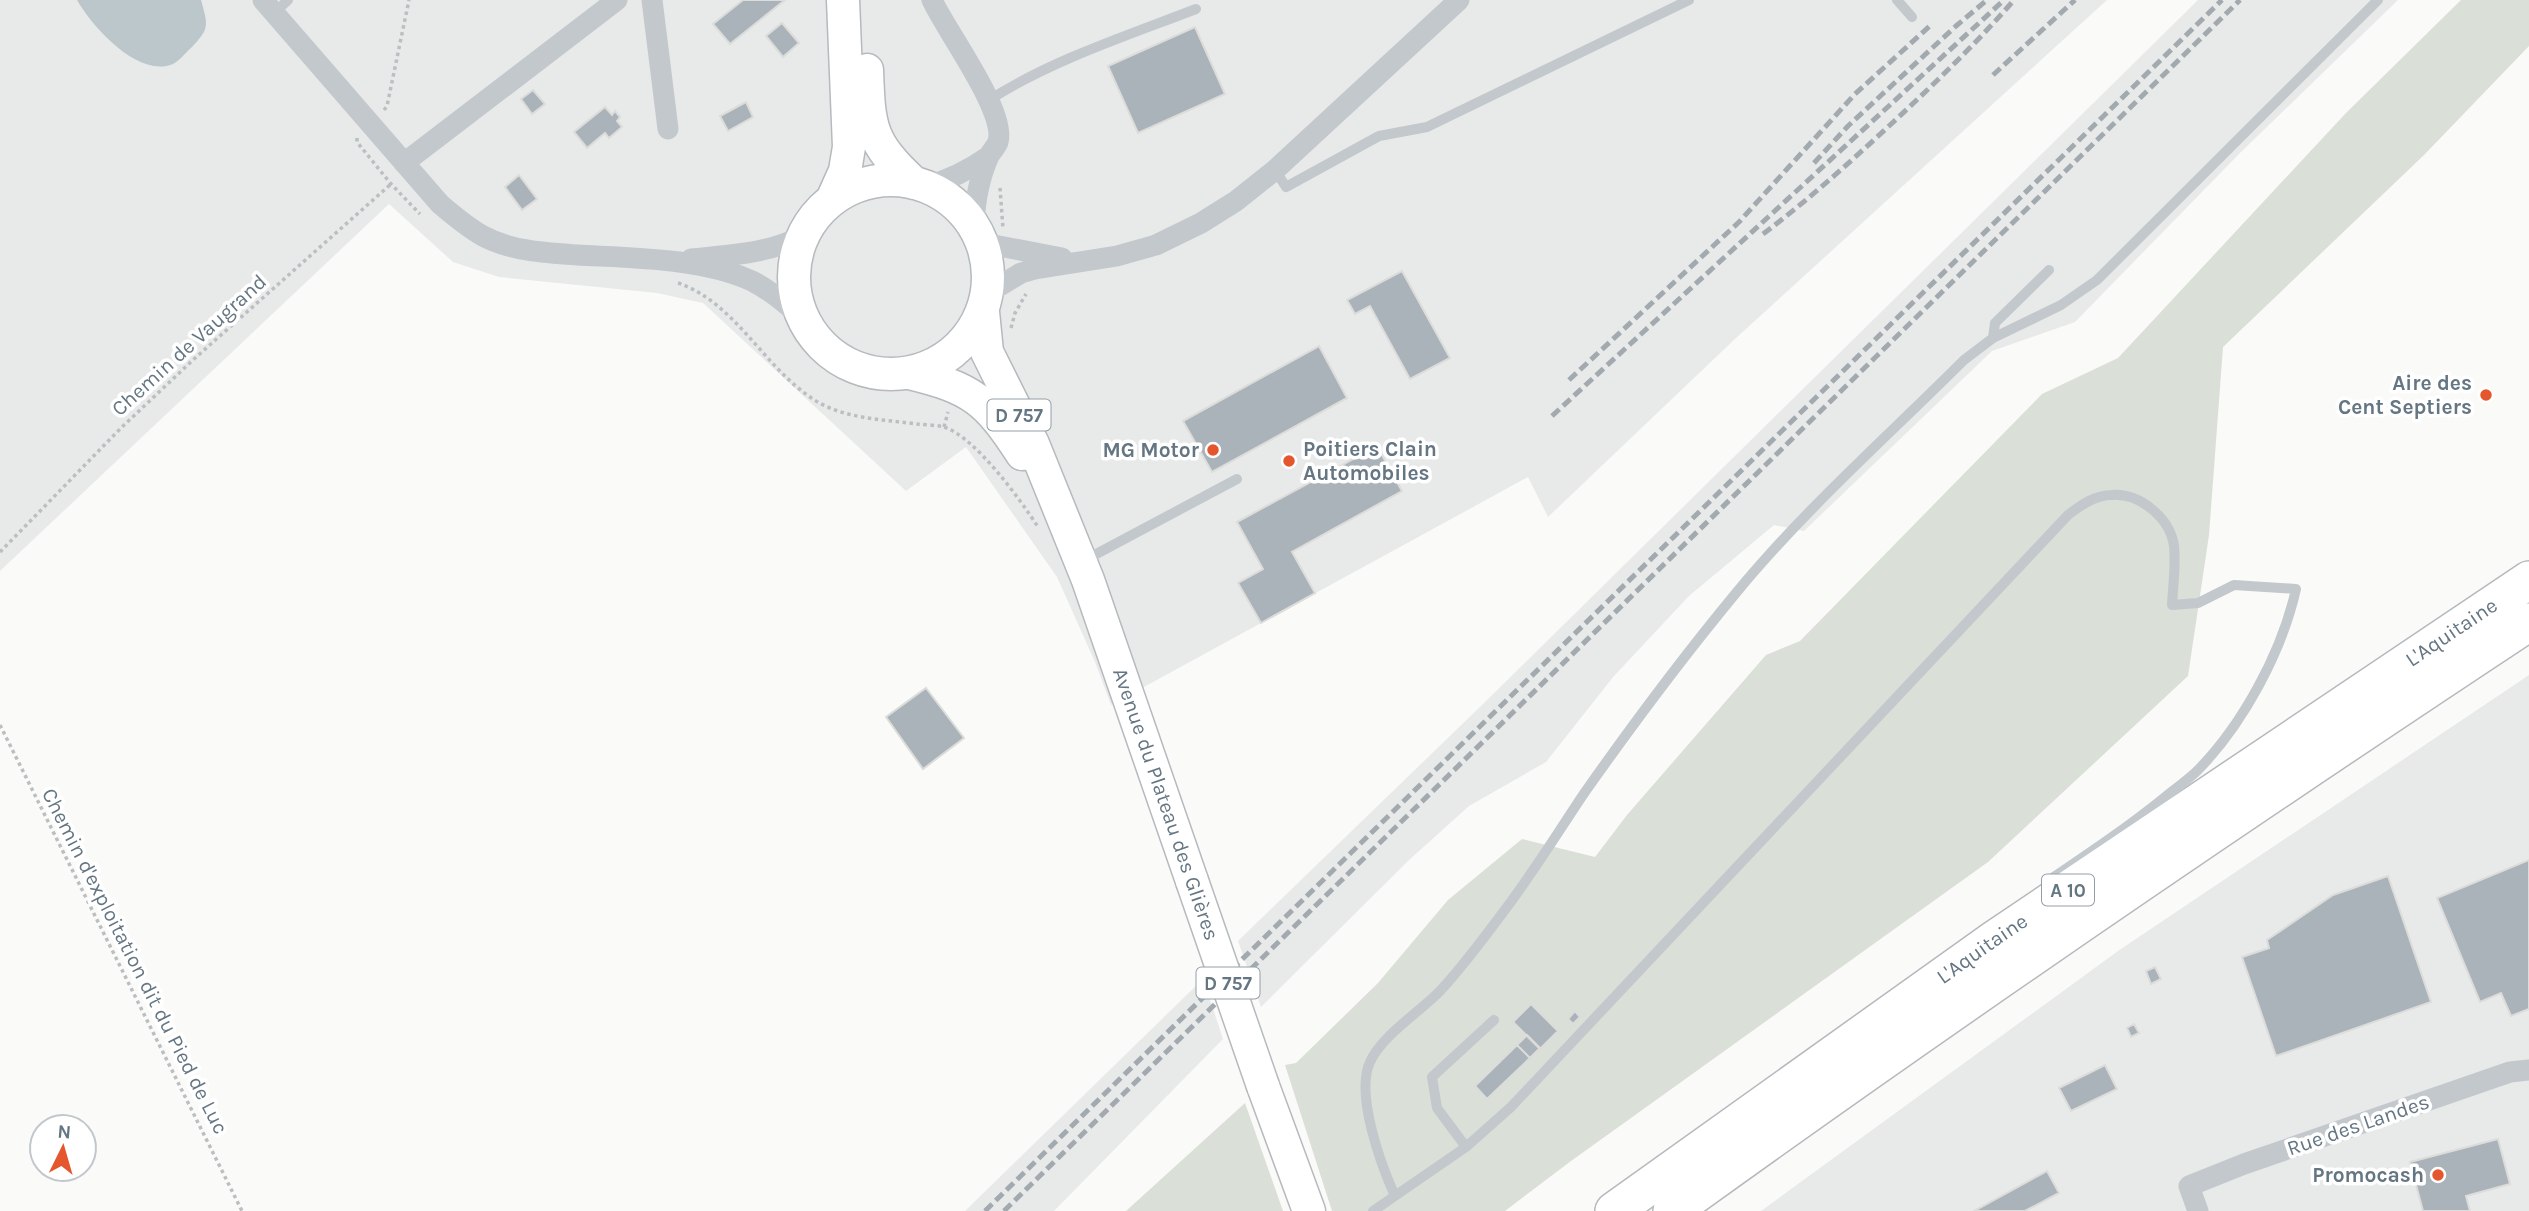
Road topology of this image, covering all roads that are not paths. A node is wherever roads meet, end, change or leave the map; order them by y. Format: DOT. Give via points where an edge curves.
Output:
graph roads {
  1 [pos="617,0"];
  2 [pos="652,0"];
  3 [pos="843,0"];
  4 [pos="865,0"];
  5 [pos="933,0"];
  6 [pos="1459,0"];
  7 [pos="1689,0"];
  8 [pos="1897,0"];
  9 [pos="2378,0"];
  10 [pos="275,4"];
  11 [pos="1196,9"];
  12 [pos="1912,17"];
  13 [pos="989,100"];
  14 [pos="668,129"];
  15 [pos="993,149"];
  16 [pos="407,167"];
  17 [pos="1275,170"];
  18 [pos="920,184"];
  19 [pos="832,200"];
  20 [pos="804,235"];
  21 [pos="990,235"];
  22 [pos="1081,260"];
  23 [pos="2049,270"];
  24 [pos="673,272"];
  25 [pos="985,303"];
  26 [pos="804,320"];
  27 [pos="1993,338"];
  28 [pos="909,373"];
  29 [pos="1237,479"];
  30 [pos="1052,526"];
  31 [pos="1081,562"];
  32 [pos="2529,580"];
  33 [pos="2529,622"];
  34 [pos="2036,890"];
  35 [pos="1494,1020"];
  36 [pos="2529,1070"];
  37 [pos="1774,1082"];
  38 [pos="1466,1147"];
  39 [pos="1674,1168"];
  40 [pos="1395,1196"];
  41 [pos="1309,1211"];
  42 [pos="1373,1211"];
  43 [pos="1614,1211"];
  44 [pos="1672,1211"];
  45 [pos="2199,1211"];
  1 -- 16 [label="street"];
  2 -- 14 [label="street"];
  3 -- 19 [label="main road" via="849,147 845,171"];
  4 -- 18 [label="main road" via="873,128 882,150"];
  5 -- 13 [label="street"];
  6 -- 17 [label="street"];
  7 -- 17 [label="lane" via="1427,127 1378,136 1286,187"];
  8 -- 12 [label="lane"];
  9 -- 27 [label="lane" via="2097,280 2062,305"];
  10 -- 16 [label="street"];
  11 -- 13 [label="lane" via="1087,51"];
  13 -- 15 [label="street" via="997,121"];
  15 -- 18 [label="street" via="969,170 946,181"];
  15 -- 21 [label="street" via="975,199"];
  16 -- 24 [label="street" via="440,204 485,237 521,249"];
  17 -- 22 [label="street" via="1236,201 1167,239 1117,256"];
  18 -- 19 [label="main road" via="885,180 857,186"];
  18 -- 21 [label="main road" via="953,202"];
  19 -- 20 [label="main road"];
  20 -- 24 [label="street" via="788,244"];
  20 -- 26 [label="main road" via="794,277"];
  21 -- 22 [label="street" via="1019,251"];
  21 -- 25 [label="main road"];
  22 -- 25 [label="street" via="1021,273"];
  23 -- 27 [label="lane" via="1995,323"];
  24 -- 26 [label="street" via="731,274 750,280 783,300"];
  25 -- 28 [label="main road" via="966,341 940,362"];
  25 -- 30 [label="main road, Avenue du Plateau des Glières / D 757" via="987,352 1033,444"];
  26 -- 28 [label="main road" via="836,358 871,372"];
  27 -- 40 [label="lane" via="1804,519 1738,590 1587,790 1505,910 1441,990 1383,1044 1370,1063 1366,1081 1371,1131"];
  28 -- 30 [label="main road, Avenue du Plateau des Glières / D 757" via="948,383 983,403 1006,431"];
  29 -- 31 [label="lane"];
  30 -- 31 [label="main road, Avenue du Plateau des Glières / D 757"];
  31 -- 41 [label="main road, Avenue du Plateau des Glières / D 757, bridge"];
  32 -- 39 [label="highway, L'Aquitaine / A 10" via="1995,939"];
  33 -- 44 [label="highway, L'Aquitaine / A 10" via="1937,1022"];
  34 -- 38 [label="lane" via="2197,771 2228,736 2269,667 2292,605 2296,589 2234,585 2198,603 2172,606 2174,546 2168,527 2134,498 2112,495 2087,501 2068,515 1511,1107"];
  35 -- 38 [label="lane" via="1432,1077 1437,1108"];
  36 -- 45 [label="street, Rue des Landes" via="2510,1072 2189,1186"];
  37 -- 39 [label="lane"];
  38 -- 40 [label="lane"];
  39 -- 43 [label="highway, L'Aquitaine / A 10"];
  40 -- 42 [label="lane"];
}
